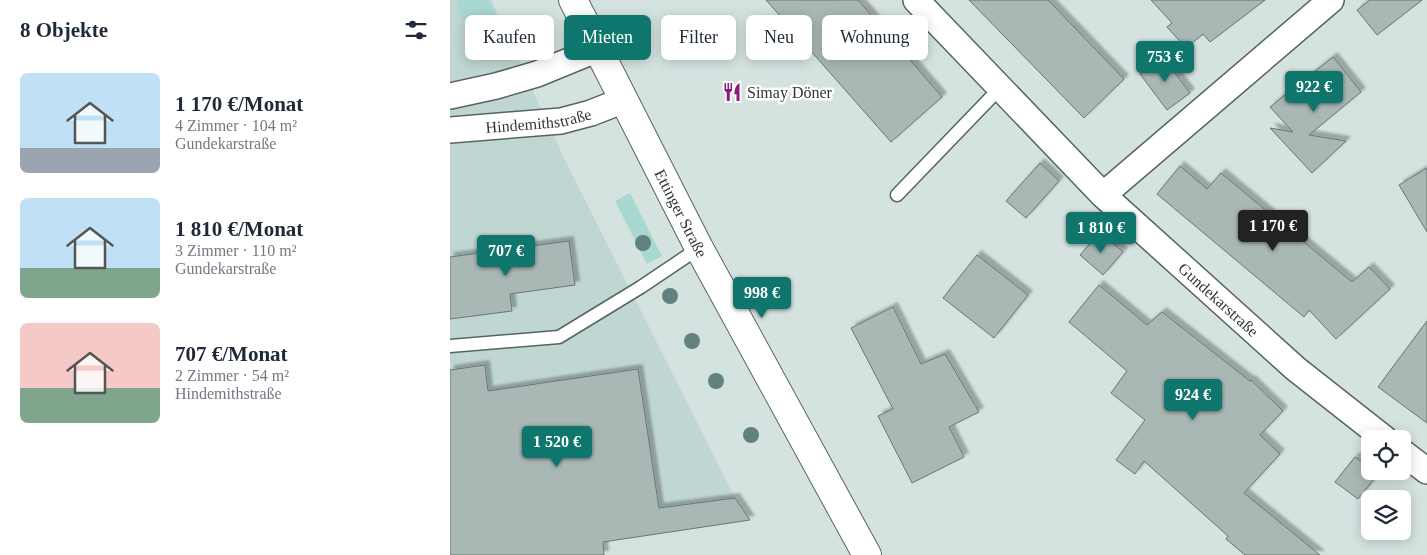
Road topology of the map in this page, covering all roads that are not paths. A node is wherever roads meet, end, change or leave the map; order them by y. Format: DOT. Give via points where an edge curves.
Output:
graph roads {
  1 [pos="572,0"];
  2 [pos="916,0"];
  3 [pos="1331,0"];
  4 [pos="580,15"];
  5 [pos="571,60"];
  6 [pos="604,60"];
  7 [pos="1000,88"];
  8 [pos="450,96"];
  9 [pos="624,100"];
  10 [pos="450,130"];
  11 [pos="897,195"];
  12 [pos="1103,195"];
  13 [pos="699,248"];
  14 [pos="450,346"];
  15 [pos="1374,430"];
  16 [pos="1411,459"];
  17 [pos="1427,471"];
  18 [pos="867,555"];
  1 -- 4 [label="main road, Ettinger Straße"];
  2 -- 7 [label="street, Gundekarstraße"];
  3 -- 12 [label="street"];
  5 -- 8 [label="street" via="537,74"];
  6 -- 9 [label="main road, Ettinger Straße"];
  7 -- 11 [label="lane"];
  7 -- 12 [label="street, Gundekarstraße"];
  9 -- 10 [label="street, Hindemithstraße" via="560,121"];
  9 -- 13 [label="main road, Ettinger Straße"];
  12 -- 15 [label="street, Gundekarstraße" via="1296,369"];
  13 -- 14 [label="lane" via="559,337"];
  13 -- 18 [label="main road, Ettinger Straße"];
  16 -- 17 [label="street"];
}
